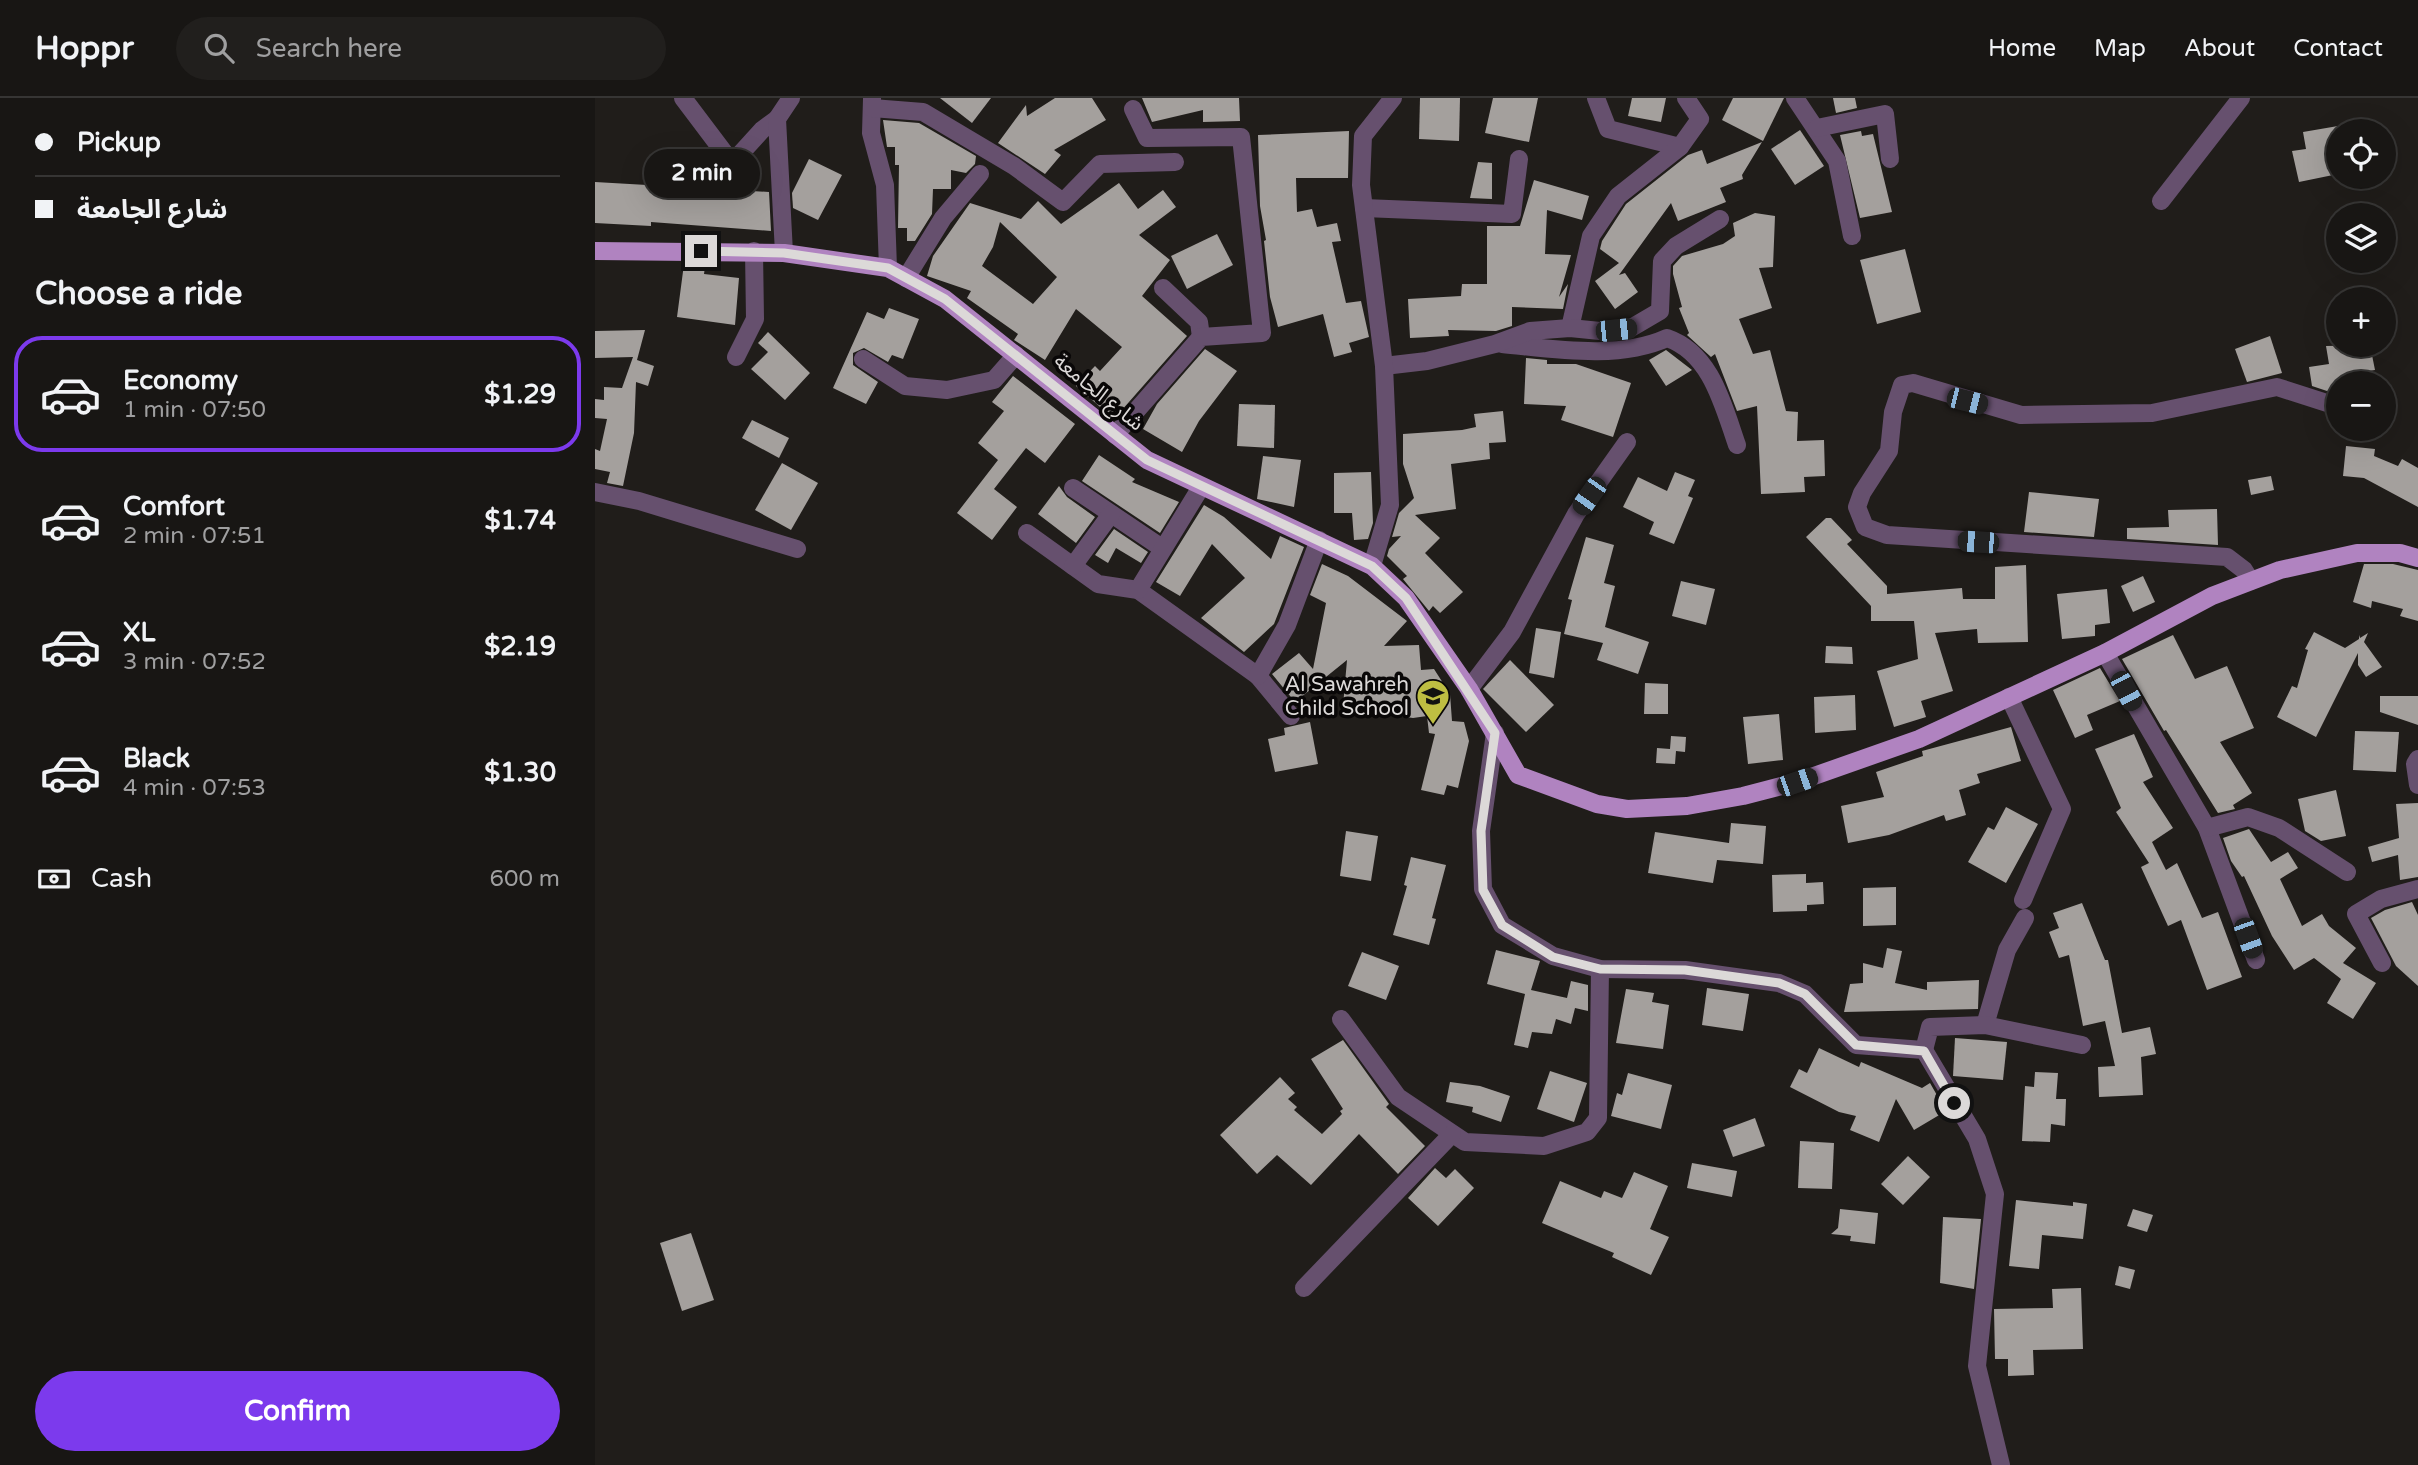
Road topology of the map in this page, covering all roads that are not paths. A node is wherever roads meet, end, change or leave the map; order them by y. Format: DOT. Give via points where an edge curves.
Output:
graph roads {
  1 [pos="683,98"];
  2 [pos="791,98"];
  3 [pos="1393,98"];
  4 [pos="1596,98"];
  5 [pos="1686,98"];
  6 [pos="1795,98"];
  7 [pos="2241,98"];
  8 [pos="872,103"];
  9 [pos="1133,109"];
  10 [pos="777,119"];
  11 [pos="1817,128"];
  12 [pos="1680,146"];
  13 [pos="1519,159"];
  14 [pos="1890,159"];
  15 [pos="1175,162"];
  16 [pos="980,174"];
  17 [pos="2161,201"];
  18 [pos="1364,208"];
  19 [pos="1720,219"];
  20 [pos="1852,236"];
  21 [pos="595,251"];
  22 [pos="754,251"];
  23 [pos="784,253"];
  24 [pos="888,268"];
  25 [pos="906,278"];
  26 [pos="1163,288"];
  27 [pos="1570,328"];
  28 [pos="1201,337"];
  29 [pos="1495,344"];
  30 [pos="1016,355"];
  31 [pos="736,357"];
  32 [pos="863,359"];
  33 [pos="1384,366"];
  34 [pos="2326,403"];
  35 [pos="1115,435"];
  36 [pos="1627,442"];
  37 [pos="1737,445"];
  38 [pos="1201,487"];
  39 [pos="1073,488"];
  40 [pos="595,492"];
  41 [pos="1111,513"];
  42 [pos="1027,533"];
  43 [pos="1319,540"];
  44 [pos="1162,548"];
  45 [pos="797,549"];
  46 [pos="2418,558"];
  47 [pos="1073,566"];
  48 [pos="1372,566"];
  49 [pos="2252,581"];
  50 [pos="1138,590"];
  51 [pos="2105,653"];
  52 [pos="1258,676"];
  53 [pos="1469,689"];
  54 [pos="2010,697"];
  55 [pos="1291,716"];
  56 [pos="1495,733"];
  57 [pos="2418,759"];
  58 [pos="2418,785"];
  59 [pos="2207,828"];
  60 [pos="2347,872"];
  61 [pos="2418,889"];
  62 [pos="2023,900"];
  63 [pos="2025,918"];
  64 [pos="2256,960"];
  65 [pos="2382,963"];
  66 [pos="1600,969"];
  67 [pos="1341,1019"];
  68 [pos="1985,1025"];
  69 [pos="2082,1045"];
  70 [pos="1924,1051"];
  71 [pos="1453,1134"];
  72 [pos="1304,1288"];
  73 [pos="2001,1465"];
  1 -- 10 [label="street" via="732,163"];
  2 -- 10 [label="street"];
  3 -- 18 [label="street" via="1363,136"];
  4 -- 12 [label="street" via="1608,128"];
  5 -- 12 [label="street" via="1700,119"];
  6 -- 11 [label="street"];
  7 -- 17 [label="street"];
  8 -- 15 [label="street" via="923,112 1014,166 1063,202 1100,164"];
  8 -- 24 [label="street" via="871,134 885,185"];
  9 -- 28 [label="street" via="1147,138 1241,137 1262,333"];
  10 -- 23 [label="street"];
  11 -- 14 [label="street" via="1885,114"];
  11 -- 20 [label="street" via="1837,161"];
  12 -- 27 [label="street" via="1618,197 1591,236"];
  13 -- 18 [label="street" via="1512,214"];
  16 -- 25 [label="street" via="943,218"];
  18 -- 33 [label="street"];
  19 -- 27 [label="street" via="1676,246 1662,261 1660,311 1631,328"];
  21 -- 22 [label="main road, شارع الجامعة"];
  22 -- 23 [label="main road, شارع الجامعة"];
  22 -- 31 [label="street" via="755,319"];
  23 -- 24 [label="main road, شارع الجامعة"];
  24 -- 25 [label="main road, شارع الجامعة"];
  25 -- 30 [label="main road, شارع الجامعة" via="945,299"];
  26 -- 28 [label="street" via="1199,322"];
  27 -- 29 [label="street" via="1530,331"];
  28 -- 35 [label="street"];
  29 -- 33 [label="street"];
  29 -- 37 [label="street" via="1607,350 1647,347 1667,338 1686,344 1717,385"];
  30 -- 32 [label="street" via="994,380 947,390 905,386"];
  30 -- 35 [label="main road, شارع الجامعة"];
  33 -- 48 [label="street" via="1390,505"];
  34 -- 49 [label="street" via="2277,387 2152,413 2021,415 1913,383 1902,385 1892,412 1889,451 1857,507 1865,527 1887,535 2227,557"];
  35 -- 38 [label="main road, شارع الجامعة" via="1147,460"];
  36 -- 53 [label="street" via="1576,514 1512,632"];
  38 -- 43 [label="main road, شارع الجامعة"];
  38 -- 44 [label="street"];
  39 -- 41 [label="street"];
  40 -- 45 [label="street"];
  41 -- 44 [label="street"];
  41 -- 47 [label="street"];
  42 -- 47 [label="street"];
  43 -- 48 [label="main road, شارع الجامعة"];
  43 -- 52 [label="street" via="1287,625"];
  44 -- 50 [label="street"];
  46 -- 49 [label="main road, شارع الجامعة" via="2400,553 2357,553"];
  47 -- 50 [label="street" via="1098,584"];
  48 -- 53 [label="main road, شارع الجامعة" via="1406,598"];
  49 -- 51 [label="main road, شارع الجامعة" via="2212,596"];
  50 -- 52 [label="street"];
  51 -- 54 [label="main road, شارع الجامعة"];
  51 -- 59 [label="street"];
  52 -- 55 [label="street"];
  53 -- 56 [label="main road, شارع الجامعة"];
  54 -- 56 [label="main road, شارع الجامعة" via="1919,739 1797,782 1651,809 1597,804 1518,775"];
  54 -- 62 [label="street" via="2062,809"];
  56 -- 66 [label="street" via="1481,831 1483,890 1502,925 1553,957"];
  57 -- 58 [label="street"];
  59 -- 60 [label="street" via="2248,817 2279,828"];
  59 -- 64 [label="street"];
  61 -- 65 [label="street" via="2381,899 2356,914"];
  63 -- 68 [label="street" via="2007,950"];
  66 -- 70 [label="street" via="1685,970 1779,983 1805,994 1856,1045"];
  66 -- 71 [label="street" via="1598,1118 1587,1132 1544,1146 1465,1142"];
  67 -- 71 [label="street" via="1398,1097"];
  68 -- 69 [label="street"];
  68 -- 70 [label="street" via="1930,1027"];
  70 -- 73 [label="street" via="1977,1139 1995,1194 1977,1366"];
  71 -- 72 [label="street"];
}
